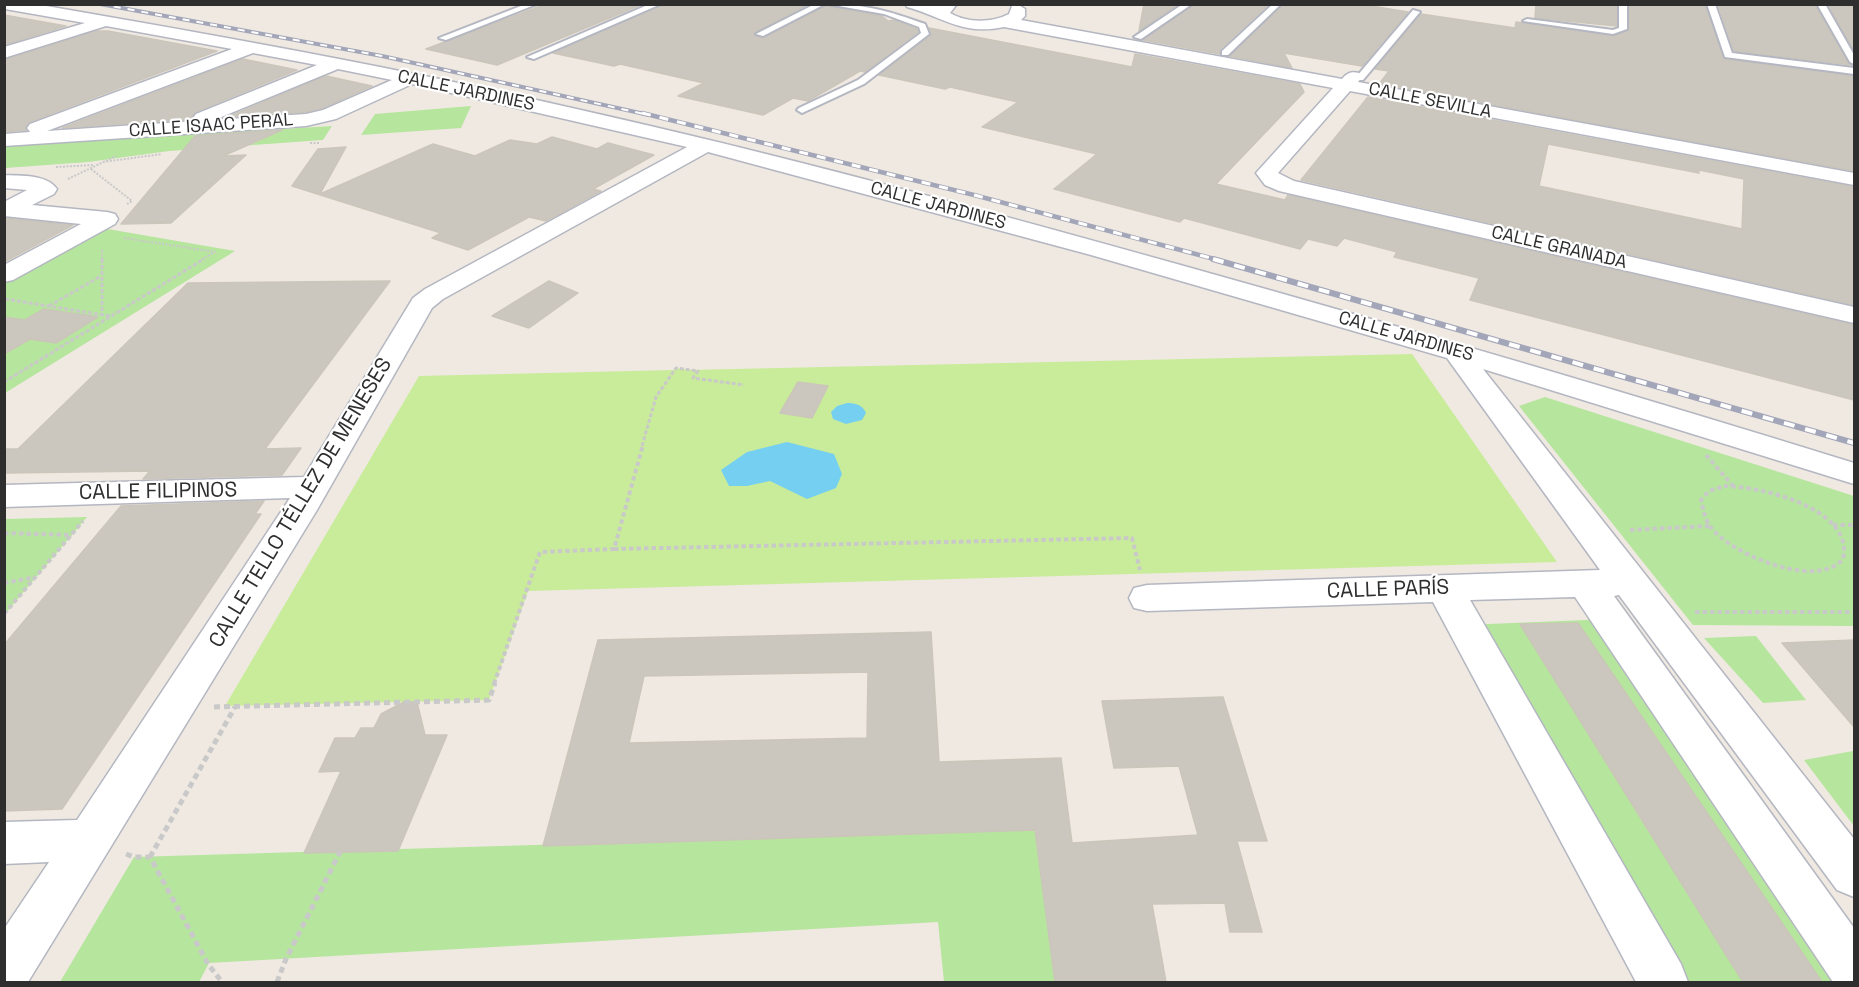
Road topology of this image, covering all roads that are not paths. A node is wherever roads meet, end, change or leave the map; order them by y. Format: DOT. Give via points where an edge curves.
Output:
graph roads {
  1 [pos="4,4"];
  2 [pos="534,4"];
  3 [pos="658,4"];
  4 [pos="822,4"];
  5 [pos="830,4"];
  6 [pos="912,4"];
  7 [pos="1189,4"];
  8 [pos="1278,4"];
  9 [pos="1623,4"];
  10 [pos="1711,4"];
  11 [pos="1821,4"];
  12 [pos="945,8"];
  13 [pos="1416,12"];
  14 [pos="1010,14"];
  15 [pos="1527,21"];
  16 [pos="105,22"];
  17 [pos="760,34"];
  18 [pos="1138,37"];
  19 [pos="443,38"];
  20 [pos="252,48"];
  21 [pos="4,53"];
  22 [pos="1225,53"];
  23 [pos="531,57"];
  24 [pos="1854,62"];
  25 [pos="335,64"];
  26 [pos="1854,71"];
  27 [pos="409,79"];
  28 [pos="1352,80"];
  29 [pos="802,110"];
  30 [pos="177,129"];
  31 [pos="4,140"];
  32 [pos="704,146"];
  33 [pos="1854,167"];
  34 [pos="1854,179"];
  35 [pos="4,182"];
  36 [pos="5,210"];
  37 [pos="4,275"];
  38 [pos="1854,315"];
  39 [pos="1457,353"];
  40 [pos="1573,387"];
  41 [pos="1490,400"];
  42 [pos="1854,474"];
  43 [pos="312,488"];
  44 [pos="4,496"];
  45 [pos="1629,582"];
  46 [pos="1585,583"];
  47 [pos="1443,588"];
  48 [pos="1147,598"];
  49 [pos="90,840"];
  50 [pos="4,843"];
  51 [pos="1853,871"];
  52 [pos="1854,970"];
  53 [pos="4,974"];
  54 [pos="1663,982"];
  1 -- 16 [label="street, CALLE JARDINES"];
  2 -- 19 [label="lane"];
  3 -- 23 [label="lane"];
  4 -- 17 [label="lane"];
  5 -- 29 [label="lane" via="897,15 922,26 925,34 861,82"];
  6 -- 12 [label="street"];
  7 -- 18 [label="lane"];
  8 -- 22 [label="lane"];
  9 -- 15 [label="lane" via="1623,29 1613,32"];
  10 -- 26 [label="lane" via="1728,55"];
  11 -- 24 [label="lane"];
  12 -- 14 [label="street" via="946,18 961,23 987,24"];
  13 -- 28 [label="lane"];
  14 -- 18 [label="street, CALLE SEVILLA"];
  14 -- 28 [label="street, CALLE SEVILLA"];
  16 -- 20 [label="street, CALLE JARDINES"];
  16 -- 21 [label="street"];
  18 -- 22 [label="street, CALLE SEVILLA"];
  20 -- 25 [label="street, CALLE JARDINES"];
  20 -- 31 [label="street"];
  22 -- 28 [label="street, CALLE SEVILLA"];
  25 -- 27 [label="street, CALLE JARDINES"];
  25 -- 30 [label="street"];
  27 -- 30 [label="street, CALLE ISAAC PERAL" via="329,115 306,120"];
  27 -- 32 [label="street, CALLE JARDINES"];
  28 -- 33 [label="street, CALLE SEVILLA"];
  28 -- 34 [label="street, CALLE SEVILLA"];
  28 -- 38 [label="street, CALLE GRANADA" via="1267,173 1273,180"];
  30 -- 31 [label="street, CALLE ISAAC PERAL"];
  32 -- 39 [label="street, CALLE JARDINES" via="987,219"];
  32 -- 43 [label="street, CALLE TELLO TÉLLEZ DE MENESES" via="422,304"];
  35 -- 36 [label="street" via="46,189"];
  36 -- 37 [label="street" via="107,219"];
  39 -- 40 [label="street, CALLE JARDINES"];
  39 -- 41 [label="street"];
  40 -- 41 [label="street" via="1533,383 1512,386"];
  40 -- 42 [label="street, CALLE JARDINES"];
  41 -- 45 [label="street"];
  43 -- 44 [label="street, CALLE FILIPINOS"];
  43 -- 49 [label="street, CALLE TELLO TÉLLEZ DE MENESES"];
  45 -- 46 [label="street, CALLE PARÍS"];
  45 -- 51 [label="street"];
  46 -- 47 [label="street, CALLE PARÍS"];
  46 -- 52 [label="street"];
  47 -- 48 [label="street, CALLE PARÍS"];
  47 -- 54 [label="street"];
  49 -- 50 [label="street"];
  49 -- 53 [label="street, CALLE TELLO TÉLLEZ DE MENESES"];
}
